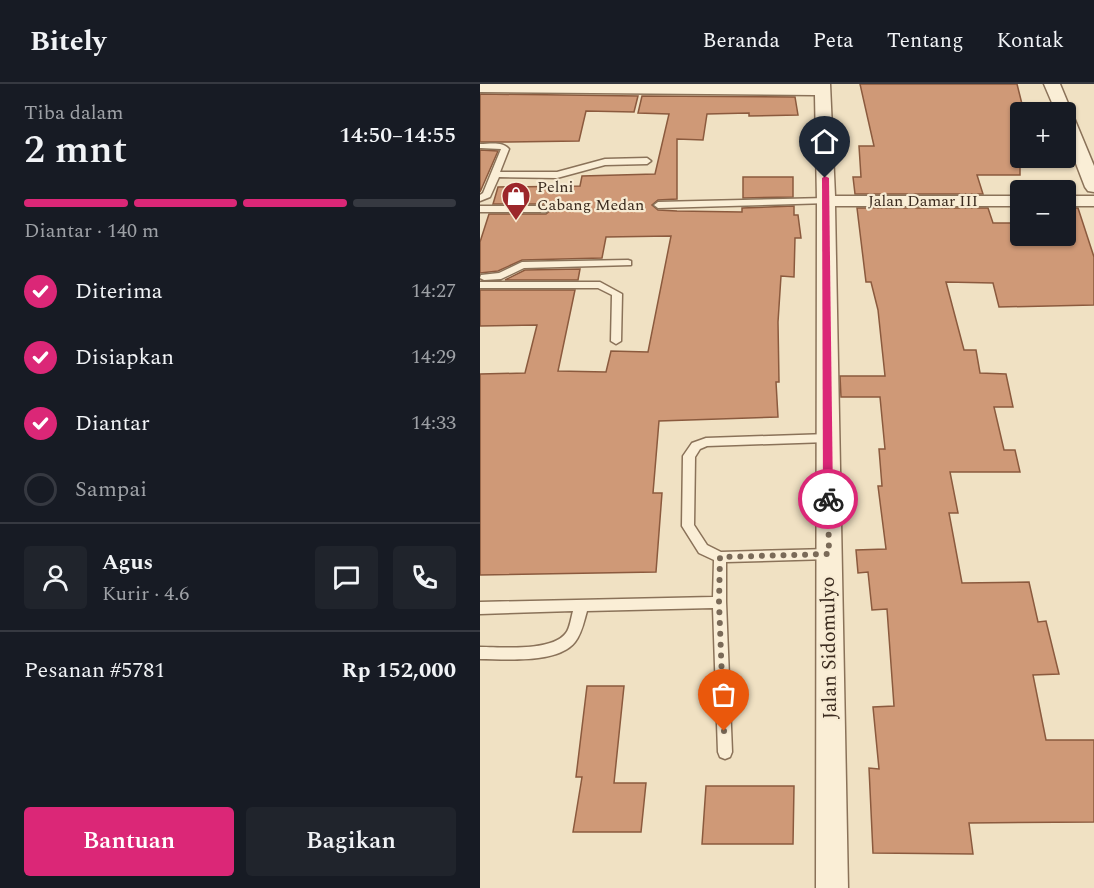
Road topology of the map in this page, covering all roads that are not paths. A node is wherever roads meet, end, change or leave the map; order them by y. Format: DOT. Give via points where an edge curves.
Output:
graph roads {
  1 [pos="1052,84"];
  2 [pos="480,87"];
  3 [pos="822,87"];
  4 [pos="1059,102"];
  5 [pos="1076,143"];
  6 [pos="480,146"];
  7 [pos="647,161"];
  8 [pos="494,174"];
  9 [pos="1094,187"];
  10 [pos="480,198"];
  11 [pos="826,201"];
  12 [pos="1010,201"];
  13 [pos="1076,201"];
  14 [pos="1094,201"];
  15 [pos="658,205"];
  16 [pos="480,209"];
  17 [pos="546,209"];
  18 [pos="628,263"];
  19 [pos="480,277"];
  20 [pos="480,285"];
  21 [pos="616,341"];
  22 [pos="828,438"];
  23 [pos="829,554"];
  24 [pos="720,557"];
  25 [pos="719,602"];
  26 [pos="582,605"];
  27 [pos="480,608"];
  28 [pos="480,653"];
  29 [pos="725,752"];
  30 [pos="832,888"];
  1 -- 4 [label="street"];
  2 -- 3 [label="street"];
  3 -- 11 [label="street, Jalan Sidomulyo"];
  5 -- 9 [label="street"];
  6 -- 8 [label="lane" via="505,149"];
  7 -- 8 [label="lane" via="605,162 557,175"];
  8 -- 10 [label="lane" via="487,195"];
  11 -- 12 [label="street, Jalan Damar III"];
  11 -- 15 [label="lane"];
  11 -- 22 [label="street, Jalan Sidomulyo"];
  13 -- 14 [label="street"];
  16 -- 17 [label="lane"];
  18 -- 19 [label="lane" via="522,265 501,276"];
  20 -- 21 [label="lane" via="609,288 617,294"];
  22 -- 23 [label="street, Jalan Sidomulyo"];
  22 -- 24 [label="lane" via="706,442 696,446 689,456 688,526 703,549"];
  23 -- 24 [label="lane"];
  23 -- 30 [label="street, Jalan Sidomulyo"];
  24 -- 25 [label="lane"];
  25 -- 26 [label="lane"];
  25 -- 29 [label="lane"];
  26 -- 27 [label="lane"];
  26 -- 28 [label="lane" via="570,638 561,647 549,651"];
}
